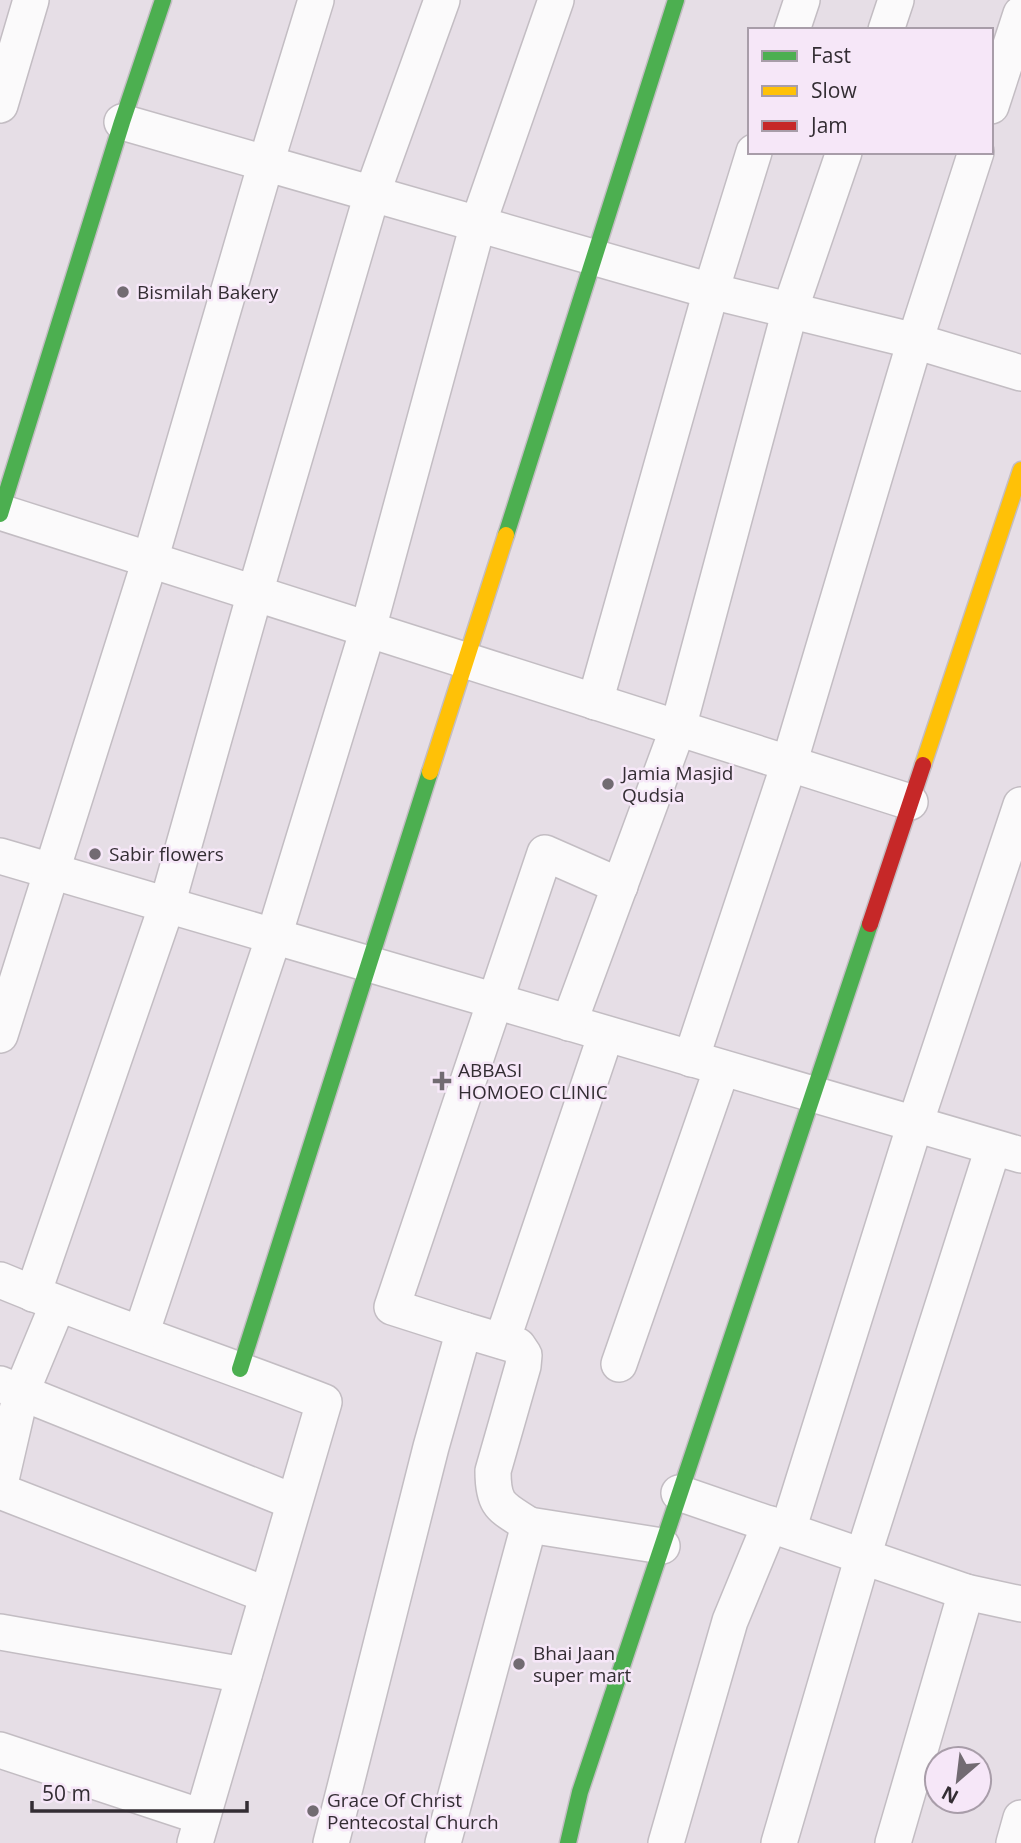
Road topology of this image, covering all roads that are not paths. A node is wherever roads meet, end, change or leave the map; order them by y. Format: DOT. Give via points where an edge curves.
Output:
graph roads {
  1 [pos="31,0"];
  2 [pos="163,0"];
  3 [pos="316,0"];
  4 [pos="442,0"];
  5 [pos="555,0"];
  6 [pos="676,0"];
  7 [pos="802,0"];
  8 [pos="896,0"];
  9 [pos="1021,14"];
  10 [pos="793,28"];
  11 [pos="887,28"];
  12 [pos="1,97"];
  13 [pos="993,100"];
  14 [pos="122,122"];
  15 [pos="753,154"];
  16 [pos="843,154"];
  17 [pos="975,154"];
  18 [pos="266,163"];
  19 [pos="372,194"];
  20 [pos="478,224"];
  21 [pos="595,257"];
  22 [pos="711,290"];
  23 [pos="790,310"];
  24 [pos="915,341"];
  25 [pos="1021,373"];
  26 [pos="1021,470"];
  27 [pos="0,512"];
  28 [pos="150,560"];
  29 [pos="255,593"];
  30 [pos="368,629"];
  31 [pos="466,660"];
  32 [pos="595,702"];
  33 [pos="678,728"];
  34 [pos="789,764"];
  35 [pos="910,803"];
  36 [pos="1021,805"];
  37 [pos="0,856"];
  38 [pos="52,871"];
  39 [pos="620,886"];
  40 [pos="167,905"];
  41 [pos="274,936"];
  42 [pos="369,964"];
  43 [pos="494,1001"];
  44 [pos="569,1023"];
  45 [pos="606,1034"];
  46 [pos="0,1035"];
  47 [pos="706,1063"];
  48 [pos="813,1094"];
  49 [pos="915,1124"];
  50 [pos="1012,1147"];
  51 [pos="0,1280"];
  52 [pos="46,1299"];
  53 [pos="464,1330"];
  54 [pos="141,1334"];
  55 [pos="502,1340"];
  56 [pos="619,1364"];
  57 [pos="240,1369"];
  58 [pos="11,1389"];
  59 [pos="0,1484"];
  60 [pos="0,1491"];
  61 [pos="680,1493"];
  62 [pos="294,1502"];
  63 [pos="529,1525"];
  64 [pos="779,1527"];
  65 [pos="662,1546"];
  66 [pos="863,1556"];
  67 [pos="967,1592"];
  68 [pos="267,1595"];
  69 [pos="1021,1604"];
  70 [pos="0,1632"];
  71 [pos="244,1675"];
  72 [pos="0,1750"];
  73 [pos="1021,1818"];
  74 [pos="198,1830"];
  75 [pos="331,1843"];
  76 [pos="443,1843"];
  77 [pos="568,1843"];
  78 [pos="666,1843"];
  79 [pos="779,1843"];
  80 [pos="893,1843"];
  81 [pos="1014,1843"];
  1 -- 12 [label="street"];
  2 -- 14 [label="street"];
  3 -- 18 [label="street"];
  4 -- 19 [label="street"];
  5 -- 20 [label="street"];
  6 -- 21 [label="street"];
  7 -- 10 [label="street"];
  8 -- 11 [label="street"];
  9 -- 13 [label="street"];
  14 -- 18 [label="street"];
  14 -- 27 [label="street"];
  15 -- 22 [label="street"];
  16 -- 23 [label="street"];
  17 -- 24 [label="street"];
  18 -- 19 [label="street"];
  18 -- 28 [label="street"];
  19 -- 20 [label="street"];
  19 -- 29 [label="street"];
  20 -- 21 [label="street"];
  20 -- 30 [label="street"];
  21 -- 22 [label="street"];
  21 -- 31 [label="street"];
  22 -- 23 [label="street"];
  22 -- 32 [label="street"];
  23 -- 24 [label="street"];
  23 -- 33 [label="street"];
  24 -- 25 [label="street"];
  24 -- 34 [label="street"];
  26 -- 35 [label="street"];
  27 -- 28 [label="street"];
  28 -- 29 [label="street"];
  28 -- 38 [label="street"];
  29 -- 30 [label="street"];
  29 -- 40 [label="street"];
  30 -- 31 [label="street"];
  30 -- 41 [label="street"];
  31 -- 32 [label="street"];
  31 -- 42 [label="street"];
  32 -- 33 [label="street"];
  33 -- 34 [label="street"];
  33 -- 39 [label="street"];
  34 -- 35 [label="street"];
  34 -- 47 [label="street"];
  35 -- 48 [label="street"];
  36 -- 49 [label="street"];
  37 -- 38 [label="street"];
  38 -- 40 [label="street"];
  38 -- 46 [label="street"];
  39 -- 43 [label="street" via="545,853"];
  39 -- 44 [label="street"];
  40 -- 41 [label="street"];
  40 -- 52 [label="street"];
  41 -- 42 [label="street"];
  41 -- 54 [label="street"];
  42 -- 43 [label="street"];
  42 -- 57 [label="street"];
  43 -- 44 [label="street"];
  43 -- 53 [label="street" via="392,1307"];
  44 -- 45 [label="street"];
  45 -- 47 [label="street"];
  45 -- 55 [label="street"];
  47 -- 48 [label="street"];
  47 -- 56 [label="street"];
  48 -- 49 [label="street"];
  48 -- 61 [label="street"];
  49 -- 50 [label="street"];
  49 -- 64 [label="street"];
  50 -- 66 [label="street"];
  51 -- 52 [label="street"];
  52 -- 54 [label="street"];
  52 -- 58 [label="street"];
  53 -- 55 [label="street"];
  53 -- 75 [label="street"];
  54 -- 57 [label="street"];
  55 -- 63 [label="street" via="518,1346 524,1354 493,1471 493,1488 500,1506"];
  57 -- 62 [label="street" via="324,1402"];
  58 -- 59 [label="street"];
  58 -- 62 [label="street"];
  60 -- 68 [label="street"];
  61 -- 64 [label="street"];
  61 -- 65 [label="street"];
  62 -- 68 [label="street"];
  63 -- 65 [label="street"];
  63 -- 76 [label="street"];
  64 -- 66 [label="street"];
  64 -- 78 [label="street" via="730,1621"];
  65 -- 77 [label="street" via="579,1792"];
  66 -- 67 [label="street"];
  66 -- 79 [label="street"];
  67 -- 69 [label="street"];
  67 -- 80 [label="street"];
  68 -- 71 [label="street"];
  70 -- 71 [label="street"];
  71 -- 74 [label="street"];
  72 -- 74 [label="street"];
  73 -- 81 [label="street"];
}
